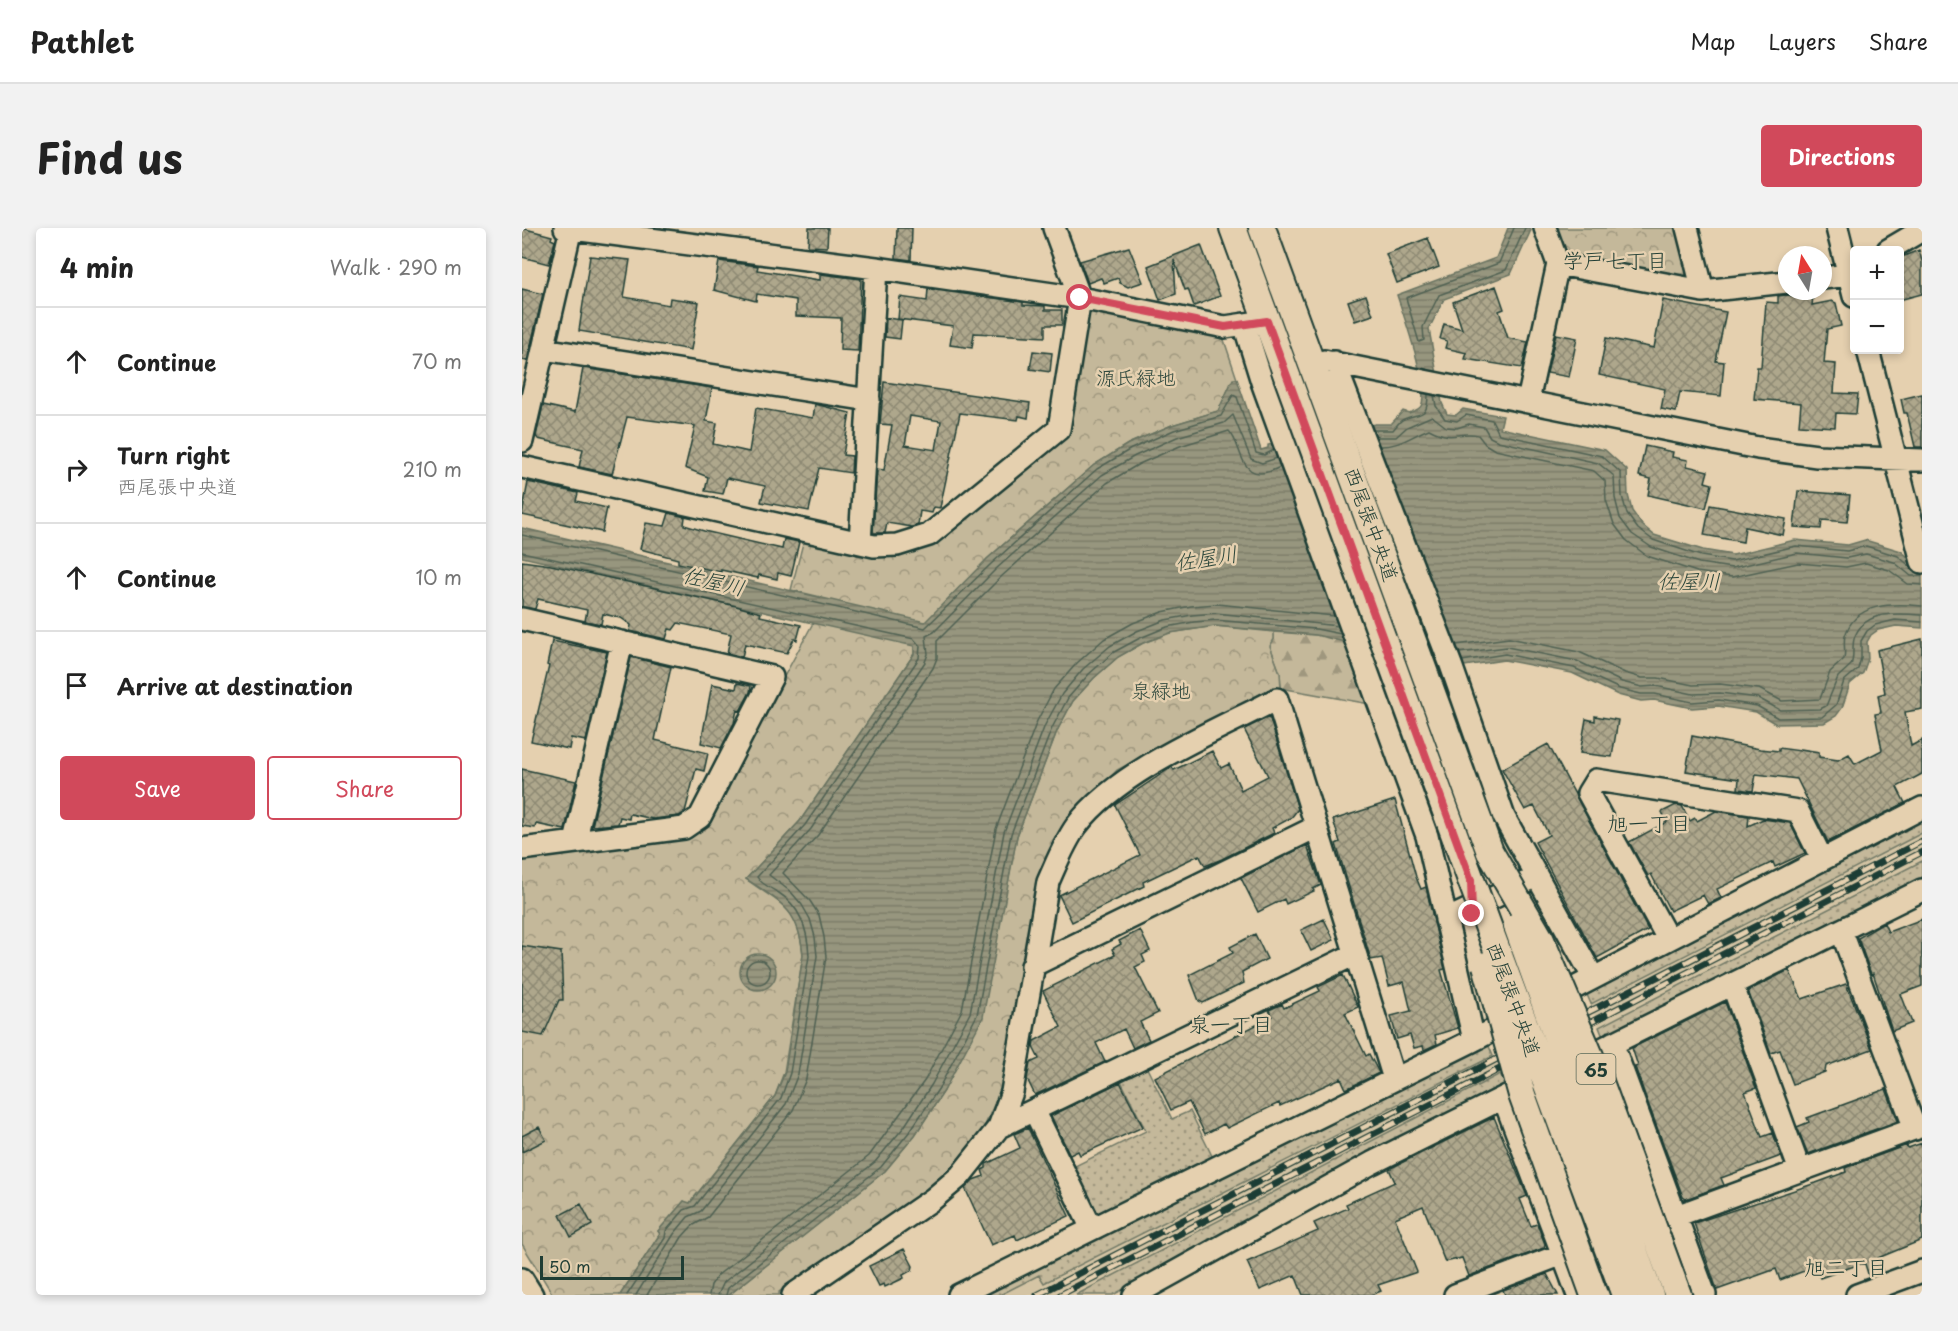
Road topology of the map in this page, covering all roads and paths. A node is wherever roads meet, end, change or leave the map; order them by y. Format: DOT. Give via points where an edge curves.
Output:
graph roads {
  1 [pos="1054,228"];
  2 [pos="1233,228"];
  3 [pos="1262,228"];
  4 [pos="1545,228"];
  5 [pos="1688,228"];
  6 [pos="1837,228"];
  7 [pos="569,229"];
  8 [pos="1922,230"];
  9 [pos="1895,246"];
  10 [pos="1558,264"];
  11 [pos="1850,267"];
  12 [pos="876,268"];
  13 [pos="1850,273"];
  14 [pos="1832,276"];
  15 [pos="1778,283"];
  16 [pos="1704,291"];
  17 [pos="1080,298"];
  18 [pos="1256,323"];
  19 [pos="543,349"];
  20 [pos="1869,354"];
  21 [pos="1323,360"];
  22 [pos="1331,385"];
  23 [pos="869,400"];
  24 [pos="1528,401"];
  25 [pos="522,441"];
  26 [pos="1922,460"];
  27 [pos="1897,461"];
  28 [pos="522,467"];
  29 [pos="860,543"];
  30 [pos="1921,557"];
  31 [pos="522,619"];
  32 [pos="622,642"];
  33 [pos="1922,808"];
  34 [pos="1316,827"];
  35 [pos="575,842"];
  36 [pos="522,849"];
  37 [pos="1490,852"];
  38 [pos="1822,859"];
  39 [pos="1536,876"];
  40 [pos="1471,880"];
  41 [pos="1922,890"];
  42 [pos="1446,920"];
  43 [pos="1841,930"];
  44 [pos="1668,939"];
  45 [pos="1355,954"];
  46 [pos="1032,966"];
  47 [pos="1593,977"];
  48 [pos="1732,984"];
  49 [pos="1473,1040"];
  50 [pos="1612,1043"];
  51 [pos="1394,1079"];
  52 [pos="1504,1099"];
  53 [pos="1034,1110"];
  54 [pos="999,1127"];
  55 [pos="1918,1127"];
  56 [pos="1800,1170"];
  57 [pos="1676,1216"];
  58 [pos="1092,1229"];
  59 [pos="1563,1254"];
  60 [pos="1922,1271"];
  61 [pos="522,1279"];
  62 [pos="532,1295"];
  63 [pos="793,1295"];
  64 [pos="959,1295"];
  65 [pos="1134,1295"];
  66 [pos="1455,1295"];
  67 [pos="1578,1295"];
  68 [pos="1594,1295"];
  69 [pos="1624,1295"];
  70 [pos="1650,1295"];
  71 [pos="1678,1295"];
  72 [pos="1705,1295"];
  73 [pos="1857,1295"];
  1 -- 17 [label="street"];
  2 -- 18 [label="main road, 西尾張中央道 / 65"];
  3 -- 21 [label="main road, 西尾張中央道 / 65"];
  4 -- 10 [label="street"];
  5 -- 16 [label="street"];
  6 -- 11 [label="street"];
  7 -- 12 [label="street"];
  7 -- 19 [label="street"];
  8 -- 9 [label="street"];
  10 -- 16 [label="street"];
  10 -- 24 [label="street"];
  12 -- 17 [label="street"];
  12 -- 23 [label="street"];
  13 -- 14 [label="street"];
  15 -- 16 [label="street"];
  17 -- 18 [label="street" via="1225,327"];
  17 -- 29 [label="street" via="1059,429 929,535 897,545"];
  18 -- 40 [label="main road, 西尾張中央道 / 65" via="1293,389"];
  18 -- 42 [label="street" via="1262,382 1427,836"];
  19 -- 23 [label="street"];
  19 -- 25 [label="street"];
  20 -- 27 [label="street"];
  21 -- 22 [label="main road, 西尾張中央道 / 65"];
  21 -- 24 [label="street"];
  22 -- 37 [label="main road, 西尾張中央道 / 65"];
  22 -- 39 [label="street" via="1450,665 1504,817"];
  23 -- 29 [label="street"];
  24 -- 27 [label="street" via="1758,448"];
  26 -- 27 [label="street"];
  27 -- 30 [label="street"];
  28 -- 29 [label="street"];
  31 -- 32 [label="street"];
  32 -- 35 [label="street"];
  32 -- 35 [label="street" via="772,677 700,817 684,828"];
  33 -- 38 [label="street"];
  34 -- 45 [label="street"];
  34 -- 46 [label="street"];
  34 -- 46 [label="street" via="1277,699 1132,775 1102,798 1061,851 1048,882"];
  35 -- 36 [label="street"];
  37 -- 70 [label="main road, 西尾張中央道 / 65, bridge"];
  37 -- 71 [label="main road, 65, bridge" via="1541,940 1593,1063"];
  38 -- 44 [label="street"];
  38 -- 44 [label="street" via="1798,811 1596,780 1588,793"];
  39 -- 42 [label="street"];
  39 -- 47 [label="street"];
  40 -- 68 [label="main road, 65, bridge" via="1472,914 1522,1095"];
  40 -- 69 [label="main road, 西尾張中央道 / 65, bridge"];
  41 -- 43 [label="street"];
  42 -- 49 [label="street"];
  43 -- 48 [label="street"];
  43 -- 55 [label="street"];
  44 -- 47 [label="street"];
  45 -- 51 [label="street"];
  45 -- 53 [label="street"];
  46 -- 54 [label="street" via="1012,1092"];
  47 -- 49 [label="street"];
  48 -- 50 [label="street"];
  48 -- 56 [label="street"];
  49 -- 51 [label="street"];
  50 -- 52 [label="street"];
  50 -- 57 [label="street"];
  51 -- 58 [label="street"];
  52 -- 59 [label="street"];
  52 -- 65 [label="street" via="1372,1163"];
  53 -- 54 [label="street"];
  53 -- 58 [label="street"];
  54 -- 63 [label="street" via="960,1176 933,1199"];
  55 -- 56 [label="street"];
  56 -- 57 [label="street"];
  57 -- 72 [label="street"];
  58 -- 64 [label="street"];
  59 -- 66 [label="street"];
  59 -- 67 [label="street"];
  60 -- 73 [label="street"];
  61 -- 62 [label="street"];
}
